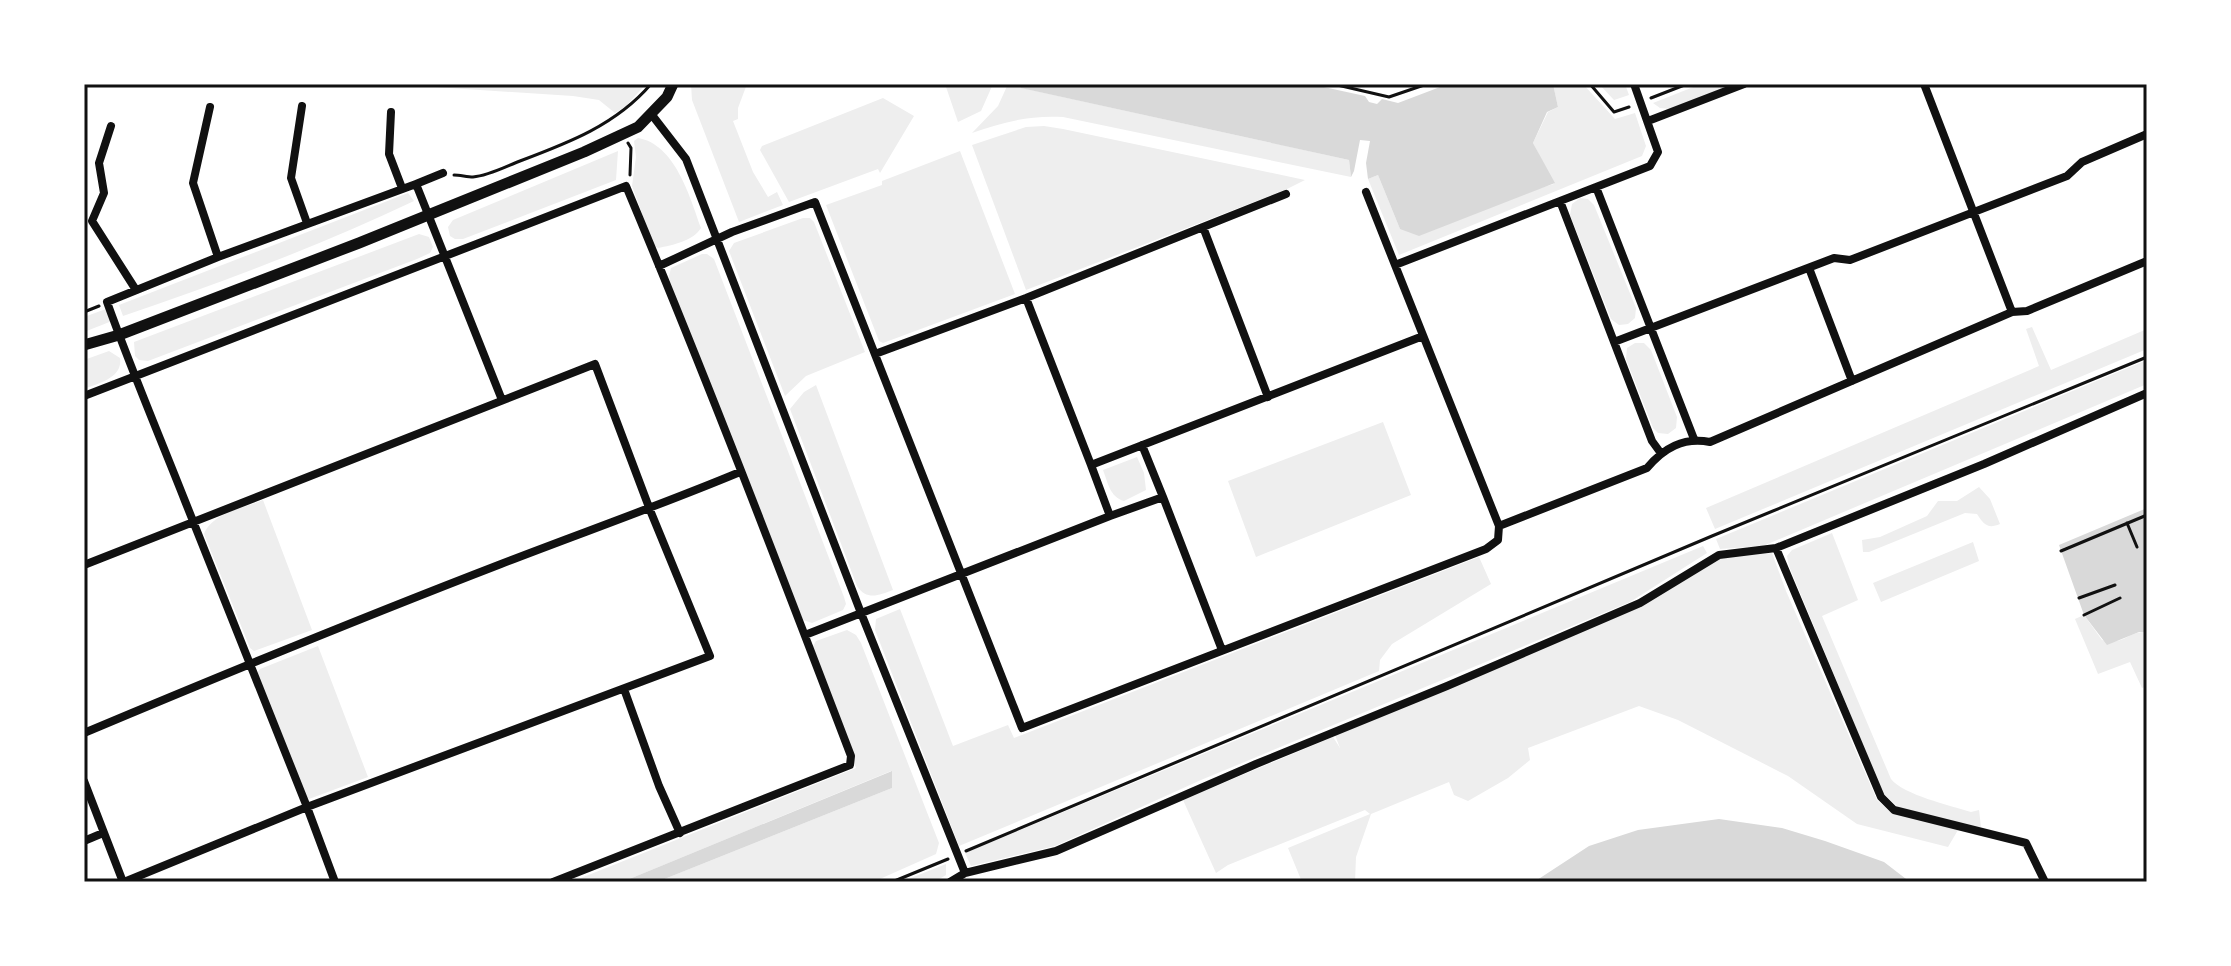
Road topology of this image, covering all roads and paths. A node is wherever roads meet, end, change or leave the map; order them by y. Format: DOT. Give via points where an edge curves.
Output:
graph roads {
  1 [pos="651,84"];
  2 [pos="673,84"];
  3 [pos="1333,84"];
  4 [pos="1427,84"];
  5 [pos="1590,84"];
  6 [pos="1634,84"];
  7 [pos="1687,84"];
  8 [pos="1744,84"];
  9 [pos="1924,84"];
  10 [pos="1641,102"];
  11 [pos="302,106"];
  12 [pos="210,107"];
  13 [pos="391,112"];
  14 [pos="652,115"];
  15 [pos="616,116"];
  16 [pos="1648,121"];
  17 [pos="111,126"];
  18 [pos="623,134"];
  19 [pos="2147,134"];
  20 [pos="443,173"];
  21 [pos="416,184"];
  22 [pos="626,186"];
  23 [pos="1596,187"];
  24 [pos="402,188"];
  25 [pos="1366,192"];
  26 [pos="1286,194"];
  27 [pos="1560,201"];
  28 [pos="1974,211"];
  29 [pos="428,213"];
  30 [pos="307,223"];
  31 [pos="1203,227"];
  32 [pos="717,240"];
  33 [pos="444,255"];
  34 [pos="218,257"];
  35 [pos="2147,261"];
  36 [pos="1395,265"];
  37 [pos="659,266"];
  38 [pos="1809,268"];
  39 [pos="136,290"];
  40 [pos="1026,298"];
  41 [pos="2012,312"];
  42 [pos="1651,328"];
  43 [pos="119,335"];
  44 [pos="1423,336"];
  45 [pos="1614,342"];
  46 [pos="84,345"];
  47 [pos="875,354"];
  48 [pos="2147,357"];
  49 [pos="135,375"];
  50 [pos="1852,381"];
  51 [pos="2147,393"];
  52 [pos="84,396"];
  53 [pos="1268,397"];
  54 [pos="502,400"];
  55 [pos="1694,439"];
  56 [pos="1142,445"];
  57 [pos="1660,452"];
  58 [pos="1091,465"];
  59 [pos="740,472"];
  60 [pos="1163,497"];
  61 [pos="650,510"];
  62 [pos="2147,515"];
  63 [pos="1110,516"];
  64 [pos="193,522"];
  65 [pos="2127,523"];
  66 [pos="1499,526"];
  67 [pos="2137,547"];
  68 [pos="1776,548"];
  69 [pos="2061,551"];
  70 [pos="84,565"];
  71 [pos="960,574"];
  72 [pos="2115,585"];
  73 [pos="2079,598"];
  74 [pos="2120,598"];
  75 [pos="861,613"];
  76 [pos="2084,615"];
  77 [pos="805,635"];
  78 [pos="1222,650"];
  79 [pos="250,663"];
  80 [pos="624,689"];
  81 [pos="84,733"];
  82 [pos="84,781"];
  83 [pos="307,807"];
  84 [pos="103,833"];
  85 [pos="680,833"];
  86 [pos="84,841"];
  87 [pos="956,855"];
  88 [pos="965,873"];
  89 [pos="123,882"];
  90 [pos="335,882"];
  91 [pos="553,882"];
  92 [pos="892,882"];
  93 [pos="950,882"];
  94 [pos="2045,882"];
  1 -- 15 [label="path"];
  2 -- 14 [label="street"];
  3 -- 4 [label="path" via="1389,97"];
  5 -- 10 [label="path" via="1614,112"];
  6 -- 10 [label="street"];
  7 -- 10 [label="path"];
  8 -- 16 [label="street"];
  9 -- 28 [label="street"];
  10 -- 16 [label="street"];
  11 -- 30 [label="street" via="291,178"];
  12 -- 34 [label="street" via="193,183"];
  13 -- 24 [label="street" via="389,154"];
  14 -- 18 [label="street"];
  14 -- 32 [label="street" via="686,159"];
  15 -- 18 [label="path"];
  15 -- 20 [label="path" via="583,137 496,170 473,177"];
  16 -- 23 [label="street" via="1658,152 1650,166"];
  17 -- 39 [label="street" via="99,163 104,193 92,221"];
  18 -- 22 [label="path" via="631,148"];
  18 -- 29 [label="street"];
  19 -- 28 [label="street" via="2082,162 2067,176"];
  20 -- 21 [label="street"];
  21 -- 24 [label="street"];
  21 -- 29 [label="street"];
  22 -- 33 [label="street"];
  22 -- 37 [label="street"];
  23 -- 27 [label="street"];
  23 -- 42 [label="street"];
  24 -- 30 [label="street"];
  25 -- 36 [label="street"];
  26 -- 31 [label="street"];
  27 -- 36 [label="street"];
  27 -- 45 [label="street"];
  28 -- 38 [label="street" via="1850,260 1834,258"];
  28 -- 41 [label="street"];
  29 -- 33 [label="street"];
  29 -- 43 [label="street"];
  30 -- 34 [label="street"];
  31 -- 40 [label="street"];
  31 -- 53 [label="street"];
  32 -- 37 [label="street"];
  32 -- 47 [label="street" via="815,202"];
  32 -- 75 [label="street"];
  33 -- 49 [label="street"];
  33 -- 54 [label="street"];
  34 -- 39 [label="street"];
  35 -- 41 [label="street" via="2027,311"];
  36 -- 44 [label="street"];
  37 -- 59 [label="street"];
  38 -- 42 [label="street"];
  38 -- 50 [label="street"];
  39 -- 43 [label="street" via="107,302"];
  40 -- 47 [label="street"];
  40 -- 58 [label="street"];
  41 -- 50 [label="street"];
  42 -- 45 [label="street"];
  42 -- 55 [label="street"];
  43 -- 46 [label="street"];
  43 -- 49 [label="street"];
  44 -- 53 [label="street"];
  44 -- 66 [label="street"];
  45 -- 57 [label="street"];
  47 -- 71 [label="street"];
  48 -- 87 [label="path"];
  49 -- 52 [label="street"];
  49 -- 64 [label="street"];
  50 -- 55 [label="street" via="1710,442"];
  51 -- 68 [label="street"];
  53 -- 56 [label="street"];
  54 -- 61 [label="street" via="595,364"];
  54 -- 64 [label="street"];
  55 -- 57 [label="street"];
  56 -- 58 [label="street"];
  56 -- 60 [label="street"];
  57 -- 66 [label="street" via="1647,468"];
  58 -- 63 [label="street"];
  59 -- 61 [label="street"];
  59 -- 77 [label="street"];
  60 -- 63 [label="street"];
  60 -- 78 [label="street"];
  61 -- 79 [label="street"];
  61 -- 80 [label="street" via="710,656"];
  62 -- 65 [label="path"];
  63 -- 71 [label="street"];
  64 -- 70 [label="street"];
  64 -- 79 [label="street"];
  65 -- 67 [label="path"];
  65 -- 69 [label="path"];
  66 -- 78 [label="street" via="1498,540 1486,549"];
  68 -- 88 [label="street" via="1719,555 1640,603 1056,851"];
  68 -- 94 [label="street" via="1881,797 1894,810 2026,843"];
  71 -- 75 [label="street"];
  71 -- 78 [label="street" via="1022,728"];
  72 -- 73 [label="path"];
  74 -- 76 [label="path"];
  75 -- 77 [label="street"];
  75 -- 87 [label="street"];
  77 -- 85 [label="street" via="850,765"];
  79 -- 81 [label="street"];
  79 -- 83 [label="street"];
  80 -- 83 [label="street"];
  80 -- 85 [label="street"];
  82 -- 84 [label="street"];
  83 -- 89 [label="street"];
  83 -- 90 [label="street"];
  84 -- 86 [label="street"];
  84 -- 89 [label="street"];
  85 -- 91 [label="street"];
  87 -- 88 [label="street"];
  87 -- 92 [label="path"];
  88 -- 93 [label="street"];
}
